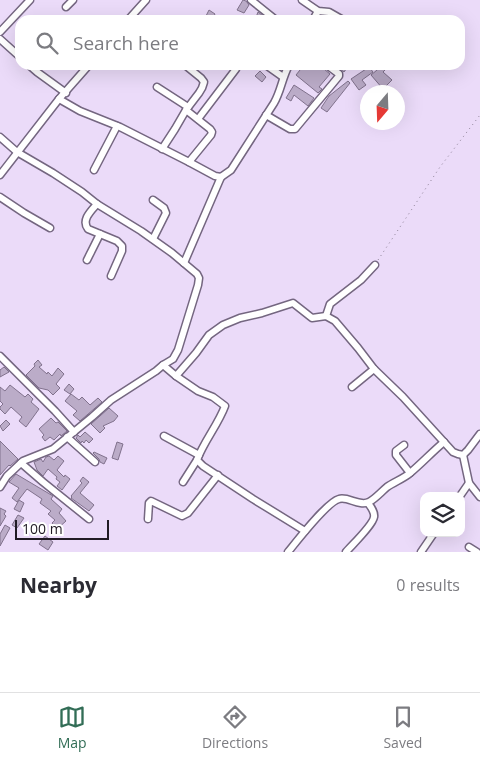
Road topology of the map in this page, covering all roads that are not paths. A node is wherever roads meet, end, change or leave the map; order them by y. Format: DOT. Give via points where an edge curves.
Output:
graph roads {
  1 [pos="30,0"];
  2 [pos="73,0"];
  3 [pos="146,0"];
  4 [pos="251,0"];
  5 [pos="302,0"];
  6 [pos="66,7"];
  7 [pos="318,11"];
  8 [pos="16,15"];
  9 [pos="132,15"];
  10 [pos="270,15"];
  11 [pos="316,15"];
  12 [pos="334,15"];
  13 [pos="15,16"];
  14 [pos="0,32"];
  15 [pos="0,39"];
  16 [pos="15,52"];
  17 [pos="35,70"];
  18 [pos="85,70"];
  19 [pos="191,70"];
  20 [pos="235,70"];
  21 [pos="273,70"];
  22 [pos="287,70"];
  23 [pos="334,70"];
  24 [pos="283,78"];
  25 [pos="157,87"];
  26 [pos="66,93"];
  27 [pos="59,99"];
  28 [pos="187,108"];
  29 [pos="266,115"];
  30 [pos="198,119"];
  31 [pos="117,126"];
  32 [pos="0,137"];
  33 [pos="162,149"];
  34 [pos="17,152"];
  35 [pos="189,162"];
  36 [pos="94,170"];
  37 [pos="0,175"];
  38 [pos="221,177"];
  39 [pos="0,196"];
  40 [pos="153,200"];
  41 [pos="97,204"];
  42 [pos="50,228"];
  43 [pos="100,234"];
  44 [pos="153,239"];
  45 [pos="87,260"];
  46 [pos="184,263"];
  47 [pos="375,265"];
  48 [pos="111,276"];
  49 [pos="326,316"];
  50 [pos="0,356"];
  51 [pos="163,366"];
  52 [pos="374,369"];
  53 [pos="174,374"];
  54 [pos="352,387"];
  55 [pos="74,432"];
  56 [pos="480,434"];
  57 [pos="164,436"];
  58 [pos="67,437"];
  59 [pos="444,442"];
  60 [pos="404,445"];
  61 [pos="463,455"];
  62 [pos="198,457"];
  63 [pos="21,462"];
  64 [pos="95,462"];
  65 [pos="410,473"];
  66 [pos="218,476"];
  67 [pos="183,482"];
  68 [pos="470,483"];
  69 [pos="0,487"];
  70 [pos="463,492"];
  71 [pos="480,497"];
  72 [pos="368,503"];
  73 [pos="89,519"];
  74 [pos="148,519"];
  75 [pos="305,531"];
  76 [pos="431,537"];
  77 [pos="469,547"];
  78 [pos="288,552"];
  79 [pos="346,552"];
  80 [pos="421,552"];
  81 [pos="477,552"];
  1 -- 8 [label="street"];
  2 -- 6 [label="street"];
  3 -- 9 [label="street"];
  4 -- 10 [label="street"];
  5 -- 7 [label="street"];
  7 -- 11 [label="street"];
  7 -- 12 [label="street"];
  13 -- 14 [label="street"];
  15 -- 16 [label="street"];
  17 -- 26 [label="street"];
  18 -- 26 [label="street"];
  19 -- 28 [label="street" via="204,82"];
  20 -- 30 [label="street"];
  21 -- 24 [label="street"];
  22 -- 24 [label="street"];
  23 -- 29 [label="street" via="339,76 295,129"];
  24 -- 29 [label="street" via="278,96"];
  25 -- 28 [label="street"];
  26 -- 27 [label="street"];
  27 -- 31 [label="street"];
  27 -- 34 [label="street"];
  28 -- 30 [label="street"];
  28 -- 33 [label="street"];
  29 -- 38 [label="street" via="230,170"];
  30 -- 35 [label="street" via="212,132"];
  31 -- 33 [label="street"];
  31 -- 36 [label="street"];
  32 -- 34 [label="street"];
  33 -- 35 [label="street"];
  34 -- 37 [label="street"];
  34 -- 41 [label="street"];
  35 -- 38 [label="street"];
  38 -- 46 [label="street"];
  39 -- 42 [label="street"];
  40 -- 44 [label="street" via="166,213"];
  41 -- 43 [label="street" via="85,224"];
  41 -- 44 [label="street"];
  43 -- 45 [label="street"];
  43 -- 48 [label="street" via="122,246"];
  44 -- 46 [label="street"];
  46 -- 51 [label="street" via="197,274 198,285 178,350 173,359"];
  47 -- 49 [label="street" via="330,304"];
  49 -- 52 [label="street" via="334,321"];
  49 -- 53 [label="street" via="312,318 295,304 290,304 240,318 209,335"];
  50 -- 55 [label="street"];
  51 -- 53 [label="street"];
  51 -- 55 [label="street" via="111,400"];
  52 -- 54 [label="street"];
  52 -- 59 [label="street"];
  53 -- 62 [label="street" via="225,406"];
  55 -- 58 [label="street"];
  56 -- 61 [label="street"];
  57 -- 62 [label="street"];
  58 -- 63 [label="street" via="48,452"];
  58 -- 64 [label="street"];
  59 -- 61 [label="street" via="453,452"];
  59 -- 65 [label="street"];
  60 -- 65 [label="street" via="396,455"];
  61 -- 68 [label="street"];
  62 -- 66 [label="street" via="203,466"];
  62 -- 67 [label="street"];
  63 -- 69 [label="street"];
  63 -- 73 [label="street"];
  65 -- 72 [label="street"];
  66 -- 74 [label="street" via="188,513 182,516 151,501"];
  66 -- 75 [label="street"];
  68 -- 70 [label="street"];
  68 -- 71 [label="street"];
  72 -- 75 [label="street" via="338,499"];
  72 -- 79 [label="street" via="374,517"];
  75 -- 78 [label="street"];
  76 -- 80 [label="street"];
  77 -- 81 [label="street"];
}
